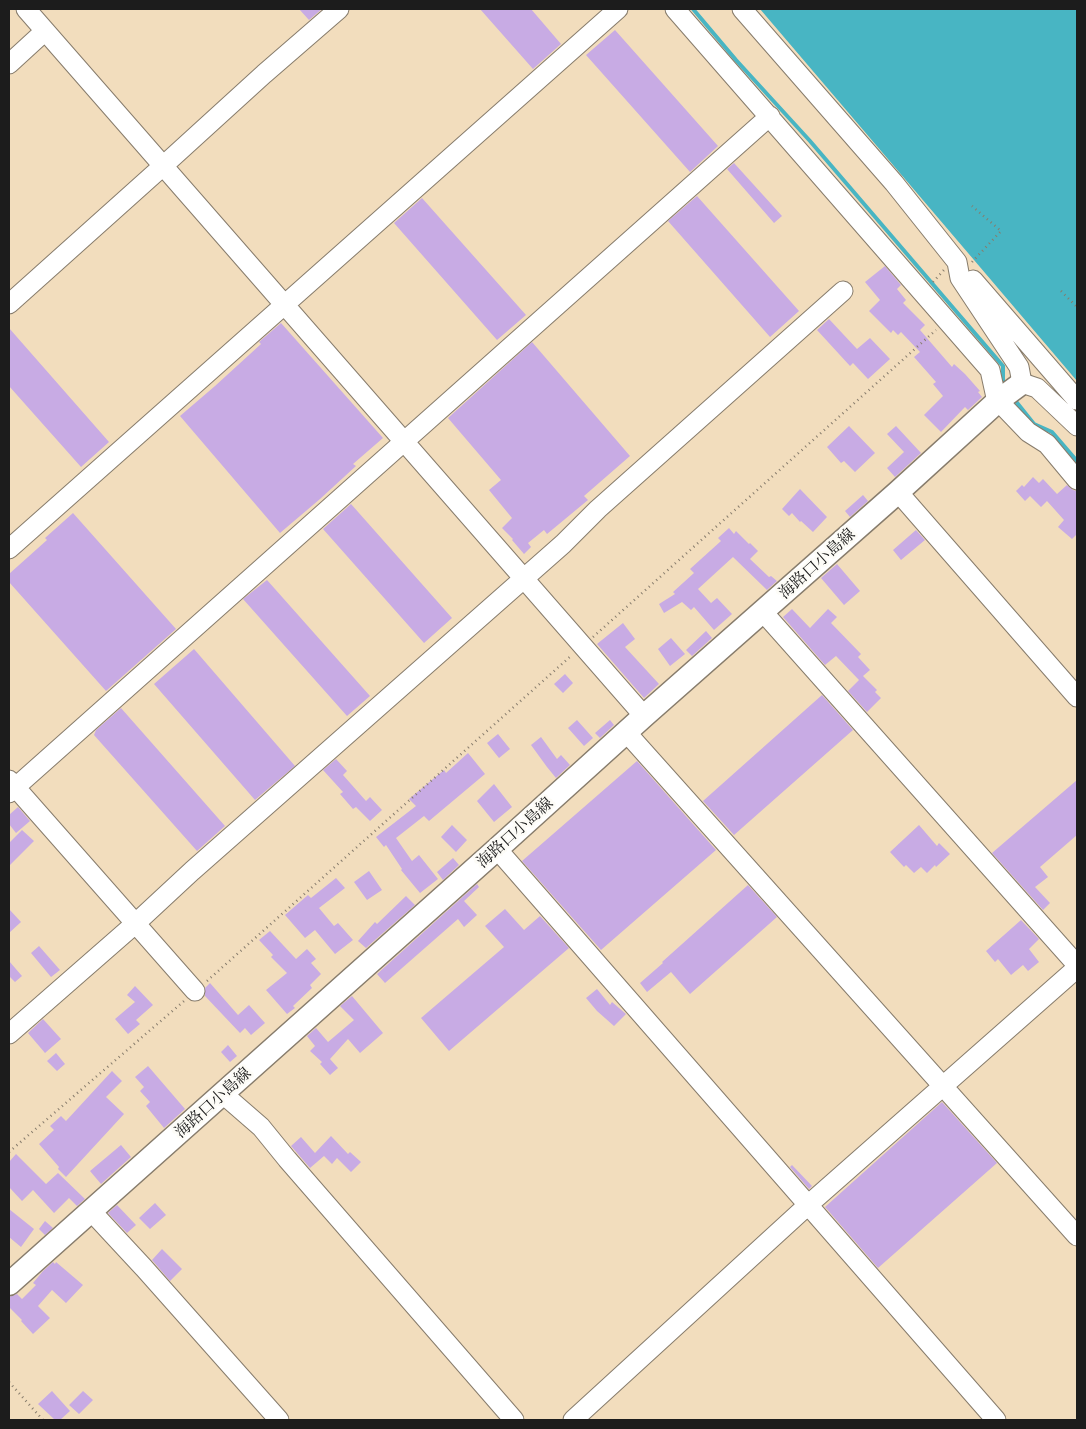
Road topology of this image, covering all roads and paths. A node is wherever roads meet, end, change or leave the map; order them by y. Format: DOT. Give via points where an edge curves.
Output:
graph roads {
  1 [pos="26,9"];
  2 [pos="338,9"];
  3 [pos="618,9"];
  4 [pos="675,9"];
  5 [pos="742,9"];
  6 [pos="46,31"];
  7 [pos="9,64"];
  8 [pos="770,116"];
  9 [pos="163,166"];
  10 [pos="972,206"];
  11 [pos="965,261"];
  12 [pos="1061,290"];
  13 [pos="843,292"];
  14 [pos="9,304"];
  15 [pos="285,304"];
  16 [pos="1077,307"];
  17 [pos="947,320"];
  18 [pos="1007,394"];
  19 [pos="1077,400"];
  20 [pos="1077,426"];
  21 [pos="404,441"];
  22 [pos="1077,480"];
  23 [pos="898,492"];
  24 [pos="9,549"];
  25 [pos="524,579"];
  26 [pos="763,612"];
  27 [pos="583,646"];
  28 [pos="1077,697"];
  29 [pos="644,716"];
  30 [pos="626,732"];
  31 [pos="11,787"];
  32 [pos="497,849"];
  33 [pos="136,924"];
  34 [pos="1077,966"];
  35 [pos="195,991"];
  36 [pos="9,1034"];
  37 [pos="943,1086"];
  38 [pos="224,1094"];
  39 [pos="9,1152"];
  40 [pos="808,1205"];
  41 [pos="92,1212"];
  42 [pos="1077,1236"];
  43 [pos="9,1284"];
  44 [pos="9,1382"];
  45 [pos="42,1420"];
  46 [pos="279,1420"];
  47 [pos="514,1420"];
  48 [pos="573,1420"];
  49 [pos="996,1420"];
  1 -- 6 [label="street"];
  2 -- 9 [label="street"];
  3 -- 15 [label="street"];
  4 -- 8 [label="street"];
  5 -- 11 [label="street"];
  6 -- 7 [label="street"];
  6 -- 9 [label="street"];
  8 -- 17 [label="street"];
  8 -- 21 [label="street"];
  9 -- 14 [label="street"];
  9 -- 15 [label="street"];
  10 -- 11 [label="path" via="1001,231"];
  11 -- 18 [label="street" via="960,278 1019,367"];
  11 -- 19 [label="street"];
  12 -- 16 [label="path"];
  13 -- 25 [label="street" via="598,509"];
  15 -- 21 [label="street"];
  15 -- 24 [label="street"];
  17 -- 18 [label="street"];
  17 -- 27 [label="path"];
  18 -- 20 [label="street" via="1037,388"];
  18 -- 22 [label="street" via="1006,408 1028,432 1047,444"];
  18 -- 23 [label="main road, 海路口小島線"];
  21 -- 25 [label="street"];
  21 -- 31 [label="street"];
  23 -- 26 [label="main road, 海路口小島線"];
  23 -- 28 [label="street"];
  25 -- 27 [label="street"];
  25 -- 33 [label="street"];
  26 -- 29 [label="main road, 海路口小島線"];
  26 -- 34 [label="street"];
  27 -- 29 [label="street"];
  27 -- 35 [label="path"];
  29 -- 30 [label="main road, 海路口小島線"];
  30 -- 32 [label="main road, 海路口小島線"];
  30 -- 37 [label="street"];
  31 -- 33 [label="street"];
  32 -- 38 [label="main road, 海路口小島線"];
  32 -- 40 [label="street"];
  33 -- 35 [label="street"];
  33 -- 36 [label="street"];
  34 -- 37 [label="street"];
  35 -- 39 [label="path"];
  37 -- 40 [label="street"];
  37 -- 42 [label="street"];
  38 -- 41 [label="main road, 海路口小島線"];
  38 -- 47 [label="street" via="261,1127"];
  40 -- 48 [label="street"];
  40 -- 49 [label="street"];
  41 -- 43 [label="main road, 海路口小島線"];
  41 -- 46 [label="street"];
  44 -- 45 [label="path"];
}
